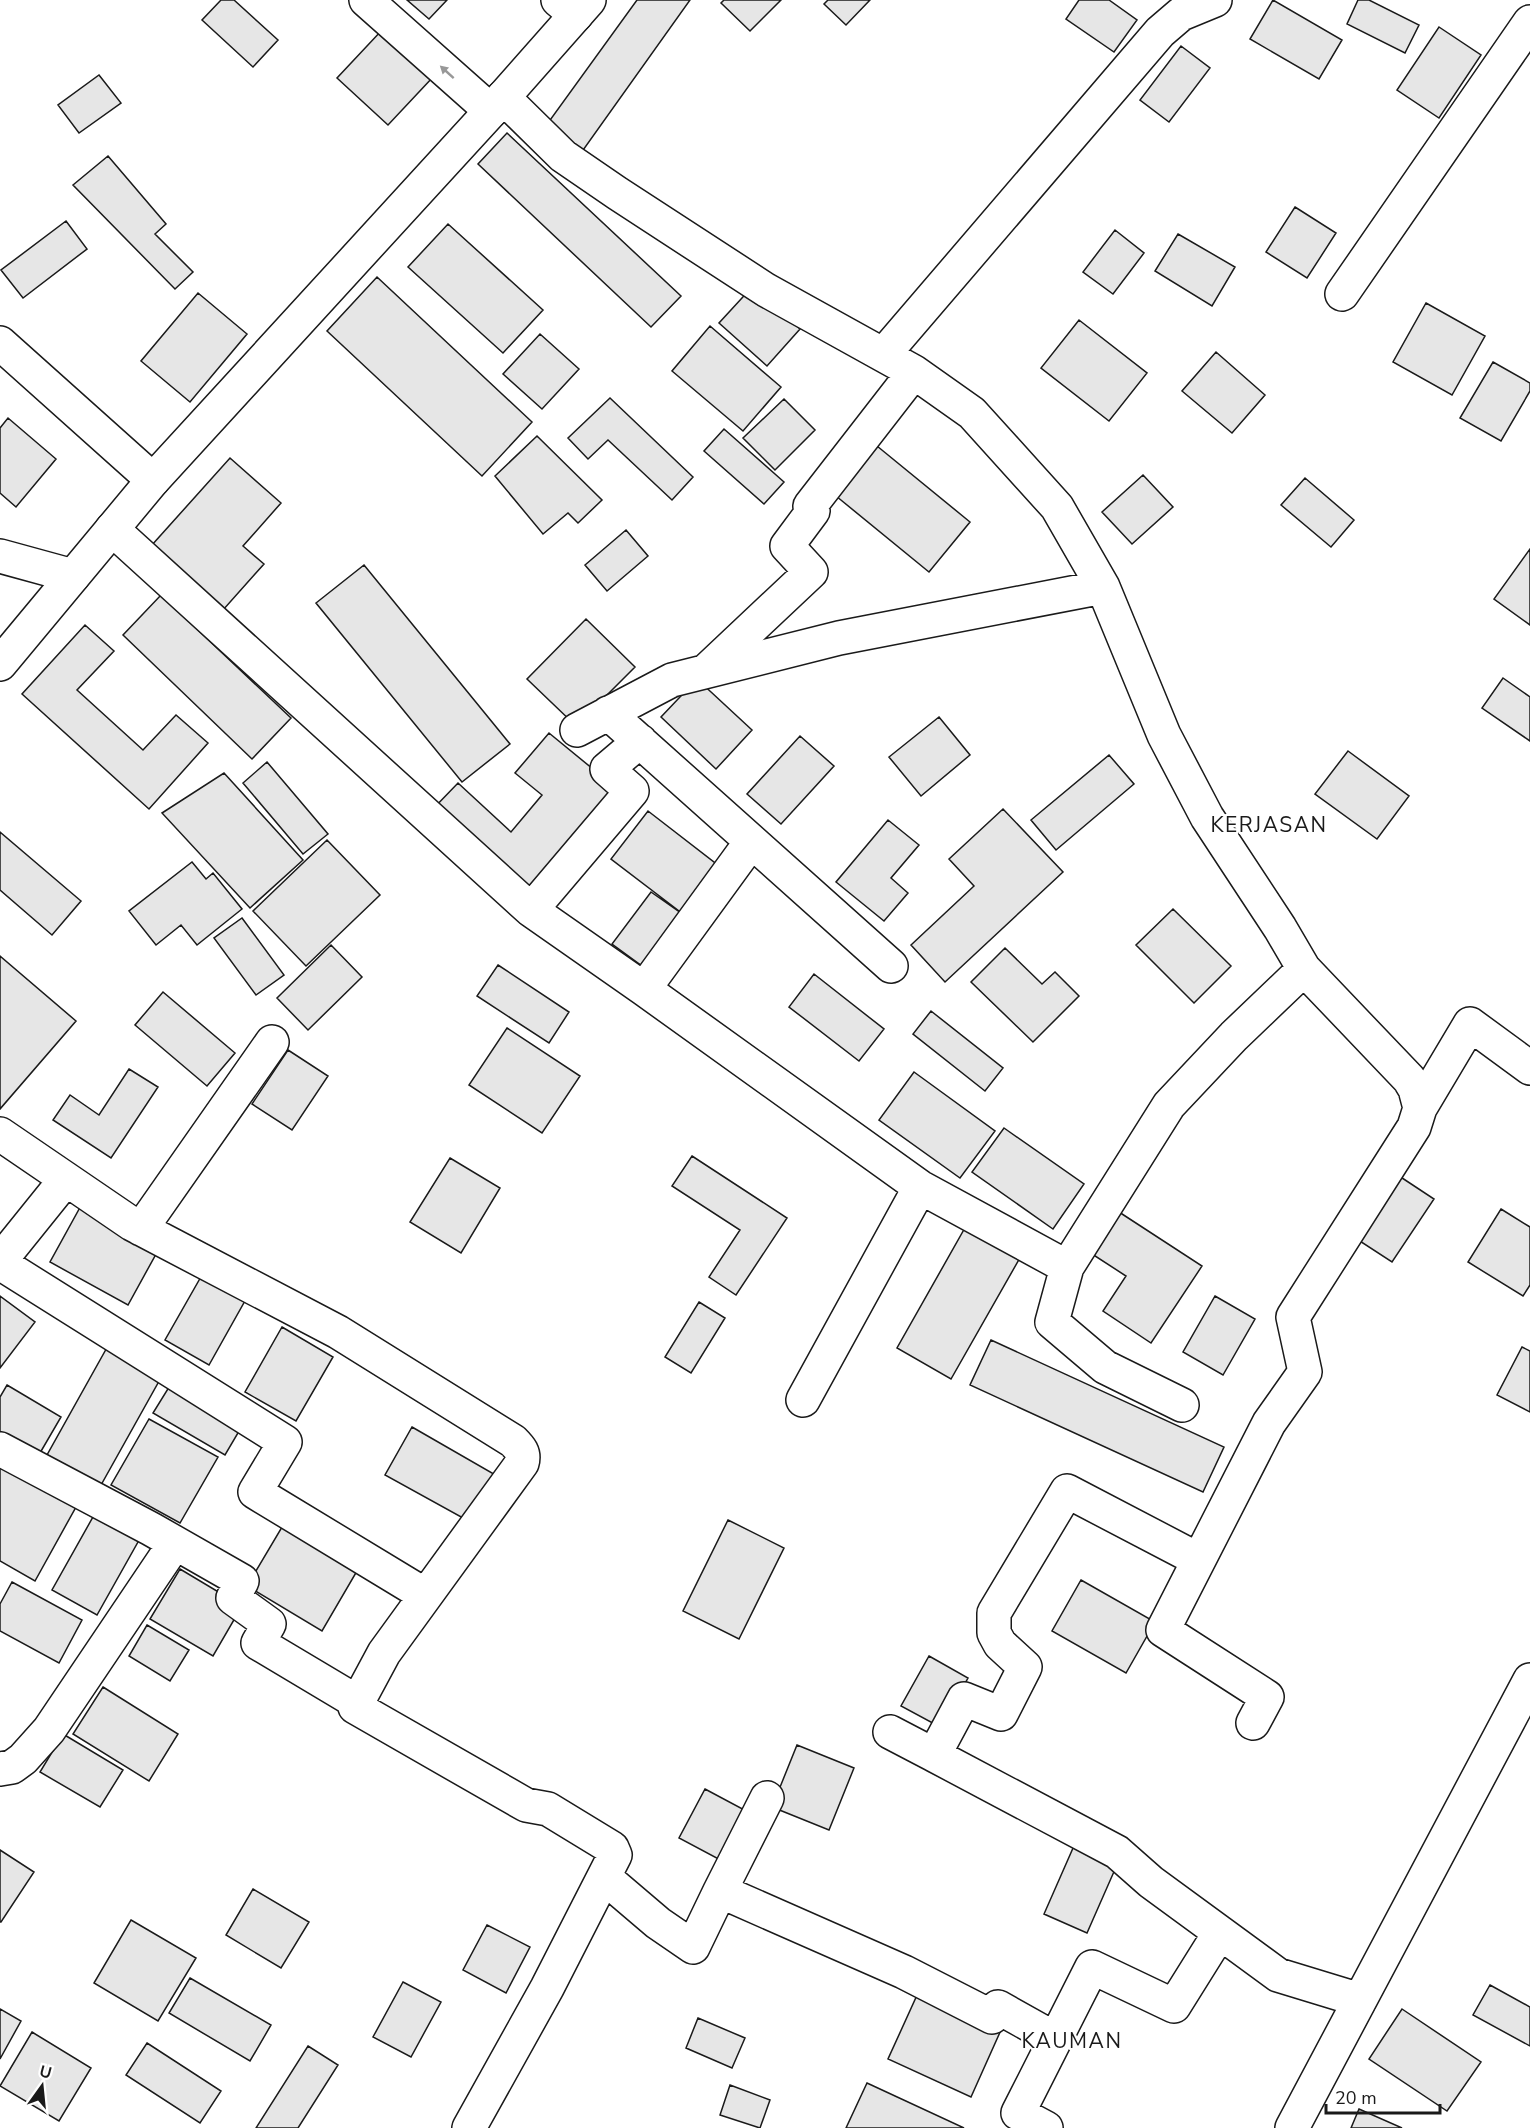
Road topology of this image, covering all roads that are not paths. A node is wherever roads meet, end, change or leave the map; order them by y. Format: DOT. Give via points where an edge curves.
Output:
graph roads {
  1 [pos="366,0"];
  2 [pos="1215,0"];
  3 [pos="574,5"];
  4 [pos="1530,22"];
  5 [pos="497,104"];
  6 [pos="1342,294"];
  7 [pos="0,343"];
  8 [pos="884,354"];
  9 [pos="914,372"];
  10 [pos="153,480"];
  11 [pos="112,530"];
  12 [pos="0,556"];
  13 [pos="73,576"];
  14 [pos="1103,587"];
  15 [pos="0,664"];
  16 [pos="706,671"];
  17 [pos="608,713"];
  18 [pos="577,730"];
  19 [pos="640,741"];
  20 [pos="752,842"];
  21 [pos="531,910"];
  22 [pos="891,966"];
  23 [pos="1304,969"];
  24 [pos="644,989"];
  25 [pos="272,1042"];
  26 [pos="1530,1068"];
  27 [pos="1420,1108"];
  28 [pos="0,1134"];
  29 [pos="66,1179"];
  30 [pos="920,1187"];
  31 [pos="141,1229"];
  32 [pos="0,1262"];
  33 [pos="1067,1267"];
  34 [pos="803,1400"];
  35 [pos="1182,1405"];
  36 [pos="0,1449"];
  37 [pos="175,1543"];
  38 [pos="1197,1559"];
  39 [pos="424,1595"];
  40 [pos="1530,1680"];
  41 [pos="357,1702"];
  42 [pos="1254,1723"];
  43 [pos="890,1732"];
  44 [pos="934,1755"];
  45 [pos="0,1769"];
  46 [pos="767,1798"];
  47 [pos="604,1876"];
  48 [pos="720,1891"];
  49 [pos="1219,1934"];
  50 [pos="1360,2000"];
  51 [pos="1055,2039"];
  52 [pos="469,2128"];
  53 [pos="1046,2128"];
  54 [pos="1292,2128"];
  5 -- 1 [label="street, one-way"];
  2 -- 8 [label="street" via="1181,14 1160,32"];
  3 -- 5 [label="street"];
  4 -- 6 [label="street"];
  5 -- 8 [label="street" via="563,156 766,290"];
  5 -- 10 [label="street"];
  7 -- 10 [label="street"];
  8 -- 9 [label="street"];
  9 -- 14 [label="street" via="972,413 1057,507"];
  9 -- 16 [label="street" via="810,506 813,511 787,546 811,572"];
  10 -- 11 [label="street"];
  11 -- 13 [label="street"];
  11 -- 21 [label="street"];
  12 -- 13 [label="street"];
  13 -- 15 [label="street"];
  14 -- 16 [label="street" via="839,638"];
  14 -- 23 [label="street" via="1164,735 1207,817"];
  16 -- 17 [label="street" via="672,680"];
  17 -- 18 [label="street"];
  17 -- 19 [label="street"];
  19 -- 20 [label="street"];
  19 -- 21 [label="street" via="607,769 632,791"];
  20 -- 22 [label="street"];
  20 -- 24 [label="street"];
  21 -- 24 [label="street"];
  23 -- 27 [label="street" via="1409,1078"];
  23 -- 33 [label="street" via="1169,1105"];
  24 -- 30 [label="street"];
  25 -- 31 [label="street"];
  26 -- 27 [label="street" via="1470,1024"];
  27 -- 38 [label="street" via="1414,1127 1293,1317 1305,1372 1269,1424"];
  28 -- 29 [label="street"];
  29 -- 31 [label="street"];
  29 -- 32 [label="street"];
  30 -- 33 [label="street"];
  30 -- 34 [label="street"];
  31 -- 39 [label="street" via="338,1332 521,1449 522,1463"];
  32 -- 39 [label="street" via="285,1442 255,1492"];
  33 -- 35 [label="street" via="1052,1322 1105,1367"];
  36 -- 37 [label="street"];
  37 -- 41 [label="street" via="242,1581 233,1598 269,1624 258,1643"];
  37 -- 45 [label="street" via="49,1730 18,1763"];
  38 -- 42 [label="street" via="1162,1630 1267,1697"];
  38 -- 44 [label="street" via="1067,1491 994,1613 994,1633 1000,1644 1025,1666 1020,1676 1000,1714 963,1699"];
  39 -- 41 [label="street" via="384,1653"];
  40 -- 50 [label="street"];
  41 -- 47 [label="street" via="356,1709 526,1805 548,1809 612,1848 615,1855"];
  43 -- 44 [label="street"];
  44 -- 49 [label="street" via="1117,1852"];
  46 -- 48 [label="street"];
  47 -- 48 [label="street" via="658,1923 693,1947"];
  47 -- 52 [label="street"];
  48 -- 51 [label="street" via="904,1972 992,2017 998,2007"];
  49 -- 50 [label="street" via="1278,1975"];
  49 -- 51 [label="street" via="1174,2006 1092,1967"];
  50 -- 54 [label="street"];
  51 -- 53 [label="street" via="1018,2113"];
}
